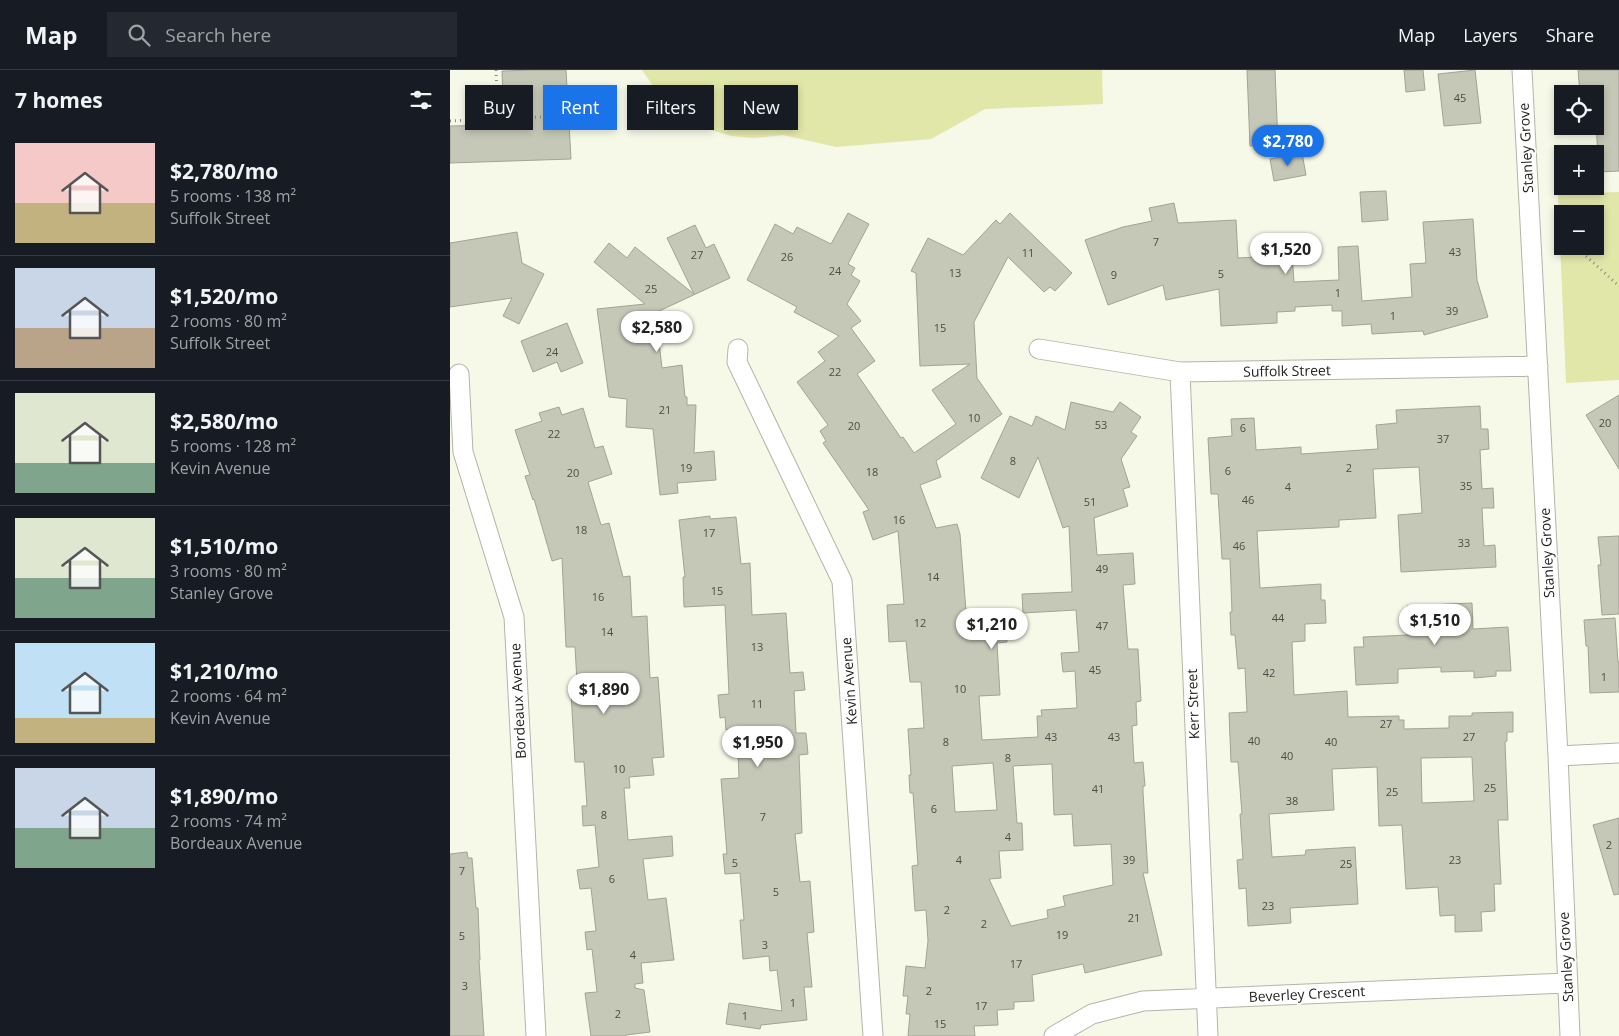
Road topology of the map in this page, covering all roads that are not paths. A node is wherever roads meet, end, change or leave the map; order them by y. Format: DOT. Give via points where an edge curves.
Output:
graph roads {
  1 [pos="1522,70"];
  2 [pos="738,349"];
  3 [pos="1039,350"];
  4 [pos="1538,366"];
  5 [pos="1180,372"];
  6 [pos="459,374"];
  7 [pos="1619,753"];
  8 [pos="1558,756"];
  9 [pos="1567,983"];
  10 [pos="1206,998"];
  11 [pos="536,1036"];
  12 [pos="873,1036"];
  13 [pos="1054,1036"];
  14 [pos="1208,1036"];
  15 [pos="1570,1036"];
  1 -- 4 [label="street, Stanley Grove"];
  2 -- 12 [label="street, Kevin Avenue" via="737,362 842,581"];
  3 -- 5 [label="street, Suffolk Street"];
  4 -- 5 [label="street, Suffolk Street"];
  4 -- 8 [label="street, Stanley Grove"];
  5 -- 10 [label="street, Kerr Street"];
  6 -- 11 [label="street, Bordeaux Avenue" via="463,452 514,617"];
  7 -- 8 [label="street"];
  8 -- 9 [label="street, Stanley Grove"];
  9 -- 10 [label="street, Beverley Crescent"];
  9 -- 15 [label="street, Stanley Grove"];
  10 -- 13 [label="street, Beverley Crescent" via="1143,1001 1092,1014"];
  10 -- 14 [label="street, Kerr Street"];
}
